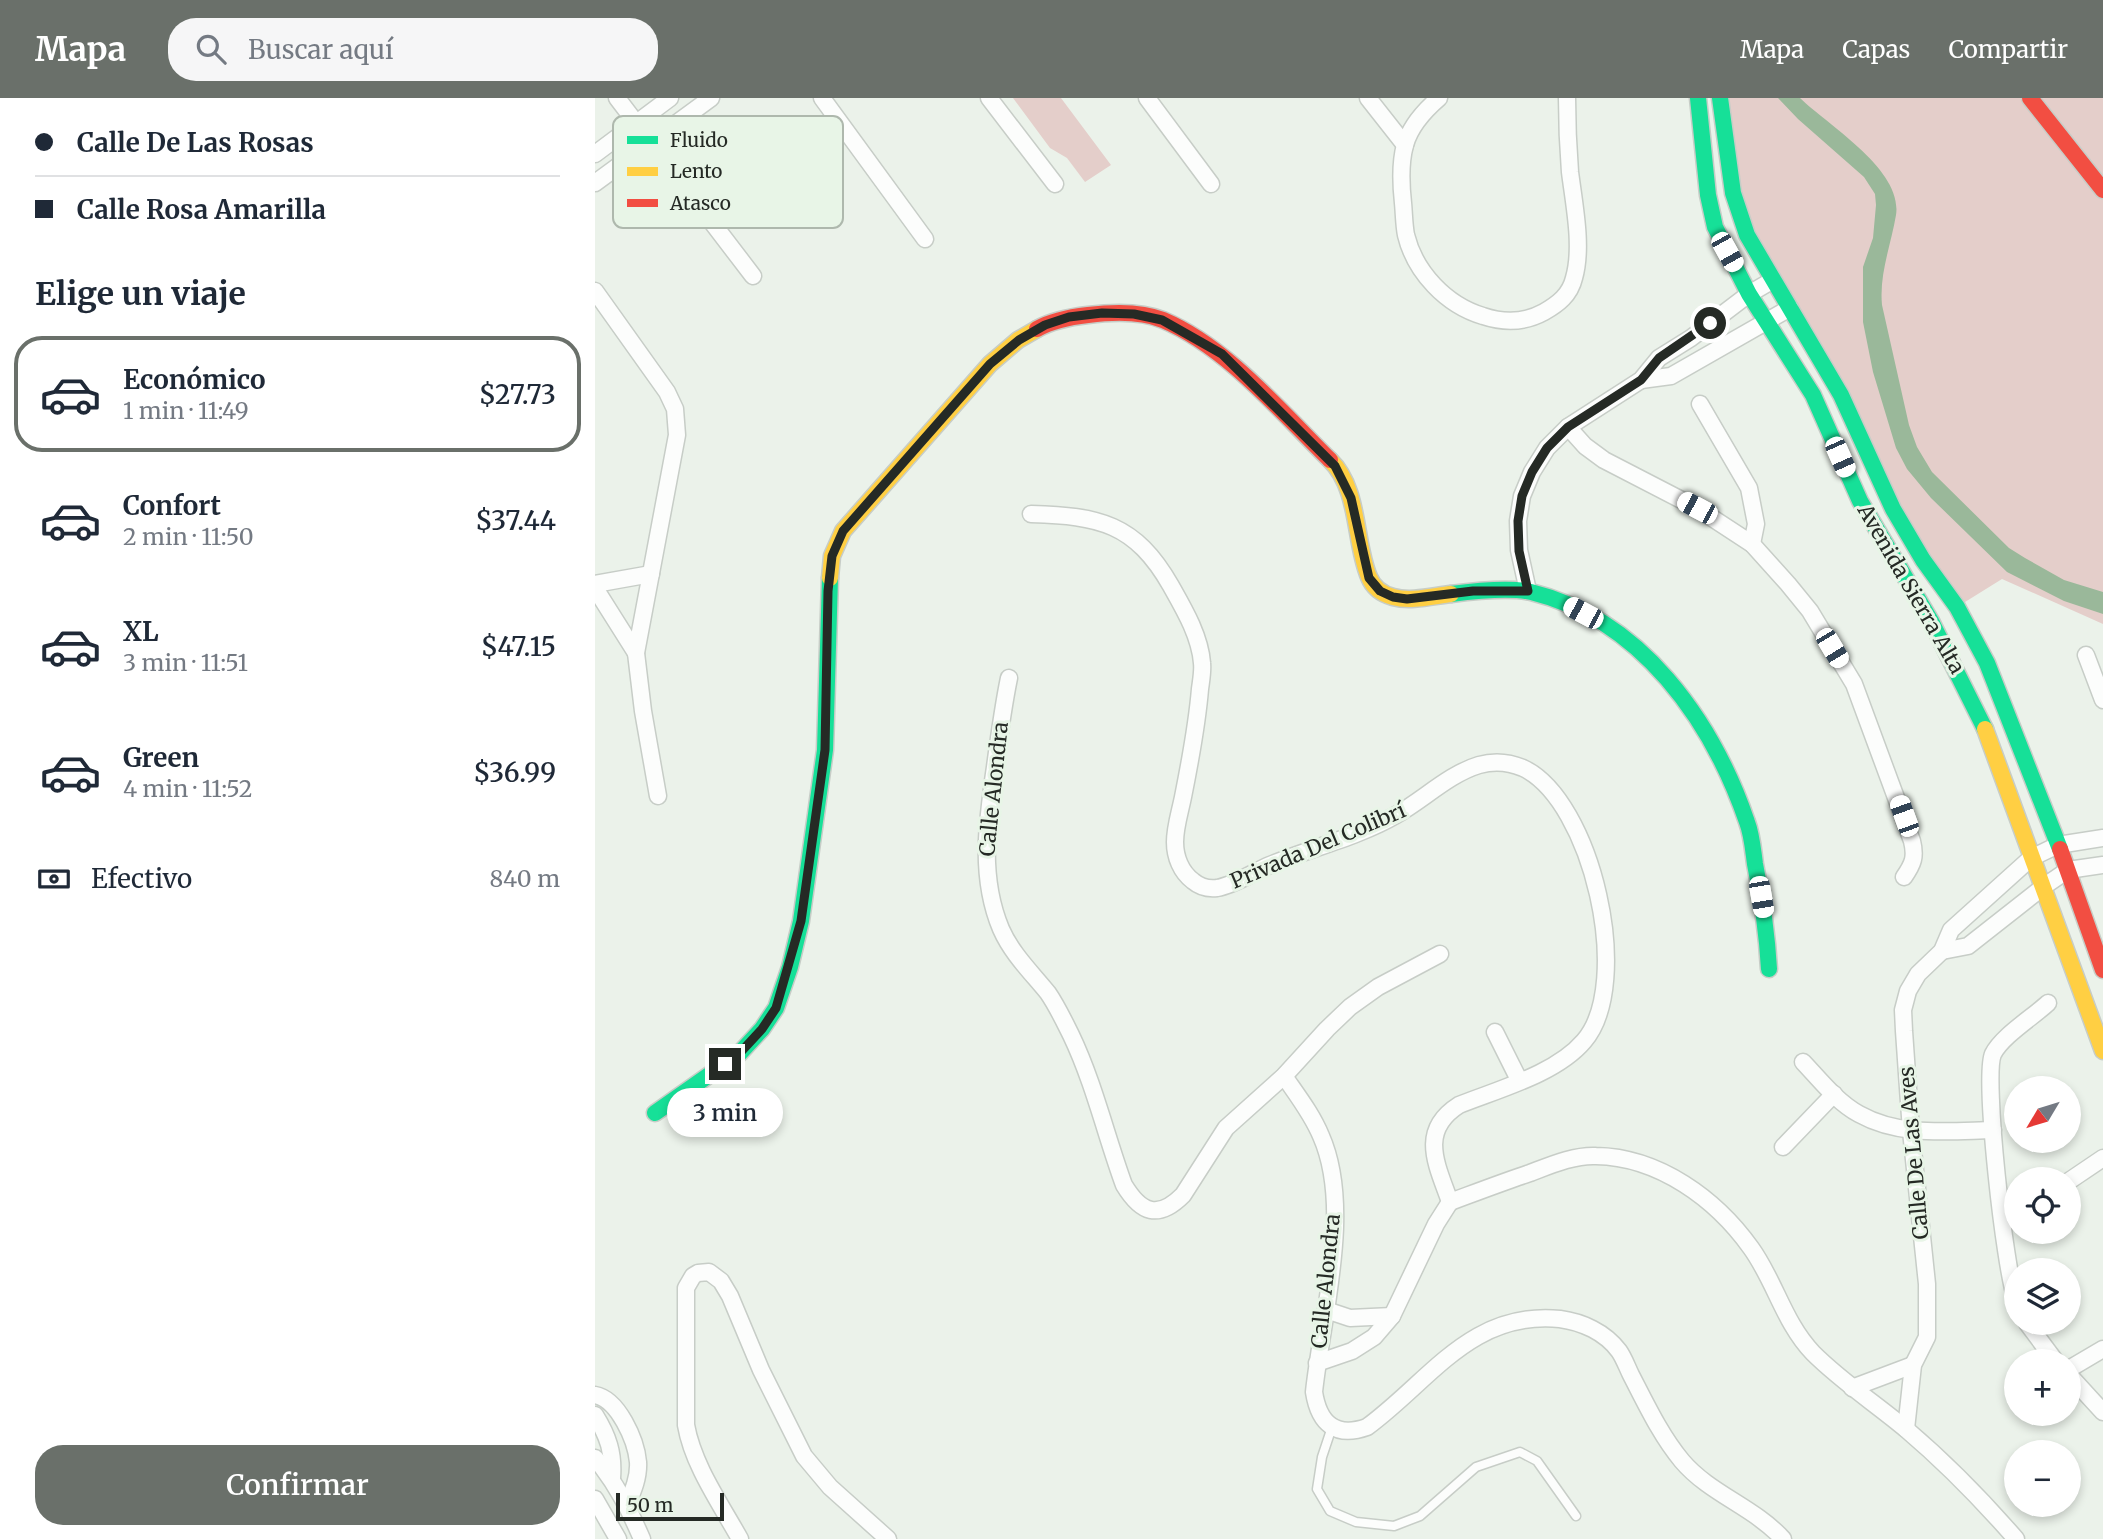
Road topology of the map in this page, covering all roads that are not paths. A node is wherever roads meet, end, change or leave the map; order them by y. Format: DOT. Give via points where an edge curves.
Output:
graph roads {
  1 [pos="617,98"];
  2 [pos="670,98"];
  3 [pos="711,98"];
  4 [pos="822,98"];
  5 [pos="989,98"];
  6 [pos="1147,98"];
  7 [pos="1368,98"];
  8 [pos="1439,98"];
  9 [pos="1567,98"];
  10 [pos="1699,98"];
  11 [pos="1720,98"];
  12 [pos="2030,98"];
  13 [pos="630,116"];
  14 [pos="645,116"];
  15 [pos="687,116"];
  16 [pos="835,116"];
  17 [pos="843,127"];
  18 [pos="613,140"];
  19 [pos="1405,145"];
  20 [pos="595,154"];
  21 [pos="613,170"];
  22 [pos="595,183"];
  23 [pos="1055,184"];
  24 [pos="1211,184"];
  25 [pos="2103,190"];
  26 [pos="716,228"];
  27 [pos="925,239"];
  28 [pos="753,276"];
  29 [pos="1773,280"];
  30 [pos="595,291"];
  31 [pos="1749,294"];
  32 [pos="1790,308"];
  33 [pos="1767,321"];
  34 [pos="1691,338"];
  35 [pos="1703,357"];
  36 [pos="1641,380"];
  37 [pos="1700,404"];
  38 [pos="1568,427"];
  39 [pos="1031,514"];
  40 [pos="1752,544"];
  41 [pos="1923,560"];
  42 [pos="1903,573"];
  43 [pos="652,574"];
  44 [pos="595,586"];
  45 [pos="1528,591"];
  46 [pos="636,653"];
  47 [pos="2086,656"];
  48 [pos="1009,677"];
  49 [pos="2103,700"];
  50 [pos="658,796"];
  51 [pos="2103,838"];
  52 [pos="2058,845"];
  53 [pos="2031,858"];
  54 [pos="2103,865"];
  55 [pos="2068,870"];
  56 [pos="1904,877"];
  57 [pos="2043,887"];
  58 [pos="1979,906"];
  59 [pos="1994,925"];
  60 [pos="1942,951"];
  61 [pos="1440,954"];
  62 [pos="1769,970"];
  63 [pos="2103,970"];
  64 [pos="2048,1003"];
  65 [pos="1495,1032"];
  66 [pos="2103,1051"];
  67 [pos="1803,1062"];
  68 [pos="1285,1076"];
  69 [pos="1519,1080"];
  70 [pos="1834,1094"];
  71 [pos="655,1113"];
  72 [pos="1993,1130"];
  73 [pos="1911,1131"];
  74 [pos="1783,1147"];
  75 [pos="2103,1158"];
  76 [pos="2081,1173"];
  77 [pos="2004,1188"];
  78 [pos="1450,1202"];
  79 [pos="1326,1310"];
  80 [pos="1392,1316"];
  81 [pos="2103,1349"];
  82 [pos="2081,1362"];
  83 [pos="1317,1363"];
  84 [pos="1913,1365"];
  85 [pos="1852,1388"];
  86 [pos="2081,1388"];
  87 [pos="595,1395"];
  88 [pos="2103,1412"];
  89 [pos="595,1415"];
  90 [pos="1332,1427"];
  91 [pos="1906,1429"];
  92 [pos="595,1458"];
  93 [pos="612,1478"];
  94 [pos="595,1499"];
  95 [pos="627,1505"];
  96 [pos="1576,1516"];
  97 [pos="618,1539"];
  98 [pos="642,1539"];
  99 [pos="740,1539"];
  100 [pos="888,1539"];
  101 [pos="1783,1539"];
  102 [pos="2016,1539"];
  1 -- 13 [label="street"];
  2 -- 14 [label="street"];
  3 -- 15 [label="street"];
  4 -- 16 [label="street"];
  5 -- 23 [label="street"];
  6 -- 24 [label="street"];
  7 -- 19 [label="street"];
  8 -- 19 [label="street" via="1415,125"];
  9 -- 19 [label="street" via="1577,259 1566,296 1536,317 1499,321 1474,314 1451,302 1430,282 1416,262 1406,234 1401,184"];
  10 -- 31 [label="street, Avenida Sierra Alta" via="1715,227"];
  11 -- 29 [label="street, Avenida Sierra Alta" via="1733,193 1747,235"];
  12 -- 25 [label="street"];
  17 -- 27 [label="street"];
  18 -- 20 [label="street"];
  21 -- 22 [label="street"];
  26 -- 28 [label="street"];
  29 -- 31 [label="street"];
  29 -- 32 [label="street, Avenida Sierra Alta"];
  30 -- 43 [label="street" via="667,392 678,422"];
  31 -- 33 [label="street, Avenida Sierra Alta"];
  31 -- 34 [label="street"];
  32 -- 33 [label="street"];
  32 -- 41 [label="street, Avenida Sierra Alta" via="1841,395 1876,476"];
  33 -- 35 [label="street"];
  33 -- 42 [label="street, Avenida Sierra Alta" via="1813,396 1860,501"];
  34 -- 35 [label="street"];
  34 -- 36 [label="street" via="1659,358"];
  35 -- 36 [label="street" via="1671,376"];
  36 -- 38 [label="street"];
  37 -- 40 [label="street" via="1749,488 1756,524"];
  38 -- 40 [label="street" via="1604,460 1697,508"];
  38 -- 45 [label="street" via="1547,448 1522,496 1519,551"];
  39 -- 69 [label="street, Privada Del Colibrí" via="1100,521 1129,534 1164,575 1191,624 1202,663 1175,839 1180,866 1200,886 1221,887 1396,816 1478,765 1504,762 1523,768 1555,796 1595,877 1604,920 1605,993 1596,1025 1584,1041 1551,1067"];
  40 -- 56 [label="street" via="1810,611 1854,684 1912,841 1914,861"];
  41 -- 42 [label="street"];
  41 -- 52 [label="street, Avenida Sierra Alta" via="1957,607 1987,663"];
  42 -- 53 [label="street, Avenida Sierra Alta" via="1980,715"];
  43 -- 44 [label="street"];
  43 -- 46 [label="street"];
  44 -- 46 [label="street"];
  45 -- 62 [label="street" via="1606,625 1643,653 1681,693 1720,757 1748,824 1766,922"];
  45 -- 71 [label="street" via="1473,591 1407,599 1380,591 1369,578 1351,498 1335,466 1222,354 1162,320 1134,314 1080,316 1045,325 1019,340 990,364 843,531 832,556 828,591 825,750 801,921 790,967 776,1008 739,1054"];
  46 -- 50 [label="street"];
  47 -- 49 [label="street"];
  48 -- 68 [label="street, Calle Alondra" via="987,822 986,866 992,903 1018,958 1049,995 1070,1033 1132,1199 1153,1211 1174,1204 1226,1128"];
  51 -- 52 [label="street, Calle De Las Aves"];
  52 -- 53 [label="street, Calle De Las Aves"];
  52 -- 55 [label="street, Avenida Sierra Alta"];
  53 -- 57 [label="street, Avenida Sierra Alta"];
  53 -- 58 [label="street, Calle De Las Aves"];
  54 -- 55 [label="street"];
  55 -- 57 [label="street, Calle De Las Aves"];
  55 -- 63 [label="street, Avenida Sierra Alta"];
  57 -- 59 [label="street, Calle De Las Aves"];
  57 -- 66 [label="street, Avenida Sierra Alta"];
  58 -- 59 [label="street"];
  58 -- 60 [label="street, Calle De Las Aves" via="1951,930"];
  59 -- 60 [label="street, Calle De Las Aves" via="1968,946"];
  60 -- 73 [label="street, Calle De Las Aves" via="1918,974 1903,1010"];
  61 -- 68 [label="street" via="1350,1007"];
  64 -- 72 [label="street" via="1993,1054"];
  65 -- 69 [label="street"];
  67 -- 70 [label="street"];
  68 -- 79 [label="street, Calle Alondra" via="1323,1138 1334,1190 1335,1229"];
  69 -- 78 [label="street, Privada Del Colibrí" via="1459,1105 1438,1125 1433,1144"];
  70 -- 73 [label="street" via="1857,1113"];
  70 -- 74 [label="street"];
  72 -- 73 [label="street"];
  72 -- 77 [label="street"];
  73 -- 84 [label="street, Calle De Las Aves" via="1927,1284 1927,1337"];
  75 -- 76 [label="street"];
  78 -- 80 [label="street"];
  78 -- 85 [label="street" via="1566,1160 1596,1156 1654,1168 1700,1195 1728,1220 1752,1248 1792,1325"];
  79 -- 80 [label="street" via="1350,1318"];
  79 -- 83 [label="street, Calle Alondra"];
  80 -- 83 [label="street" via="1374,1337 1352,1351"];
  81 -- 82 [label="street"];
  83 -- 90 [label="street, Calle Alondra" via="1316,1407"];
  84 -- 85 [label="street"];
  84 -- 91 [label="street, Calle De Las Aves"];
  85 -- 91 [label="street"];
  86 -- 88 [label="street"];
  87 -- 95 [label="street" via="614,1406 638,1461"];
  89 -- 93 [label="street" via="610,1444"];
  90 -- 96 [label="lane" via="1317,1489 1330,1511 1356,1522 1394,1526 1420,1516 1476,1467 1520,1452 1537,1461"];
  90 -- 101 [label="street" via="1344,1432 1367,1427 1458,1348 1495,1326 1548,1318 1571,1321 1592,1328 1619,1351 1683,1462"];
  91 -- 102 [label="street" via="1977,1493"];
  92 -- 93 [label="street"];
  93 -- 95 [label="street"];
  94 -- 97 [label="street"];
  95 -- 98 [label="street"];
  99 -- 100 [label="street" via="696,1458 686,1424 686,1288 693,1276 704,1272 715,1275 730,1296 804,1456 829,1487"];
}
